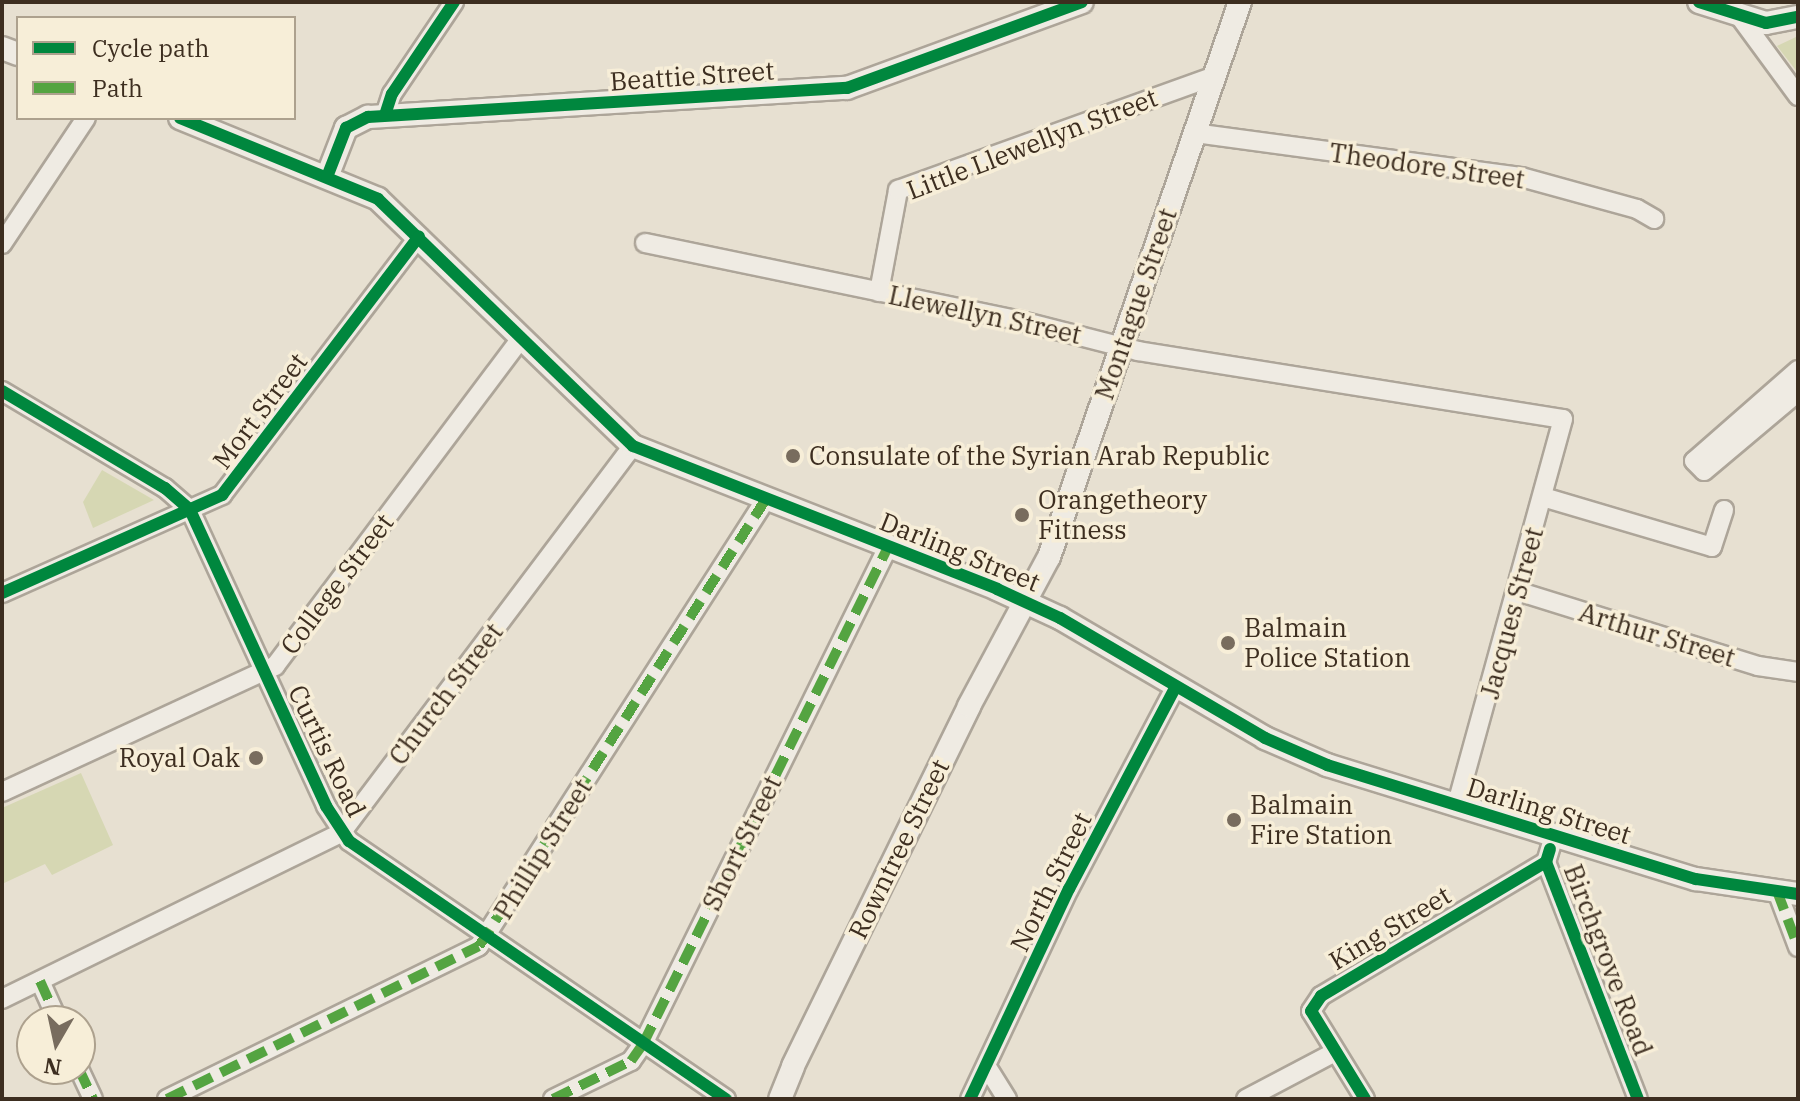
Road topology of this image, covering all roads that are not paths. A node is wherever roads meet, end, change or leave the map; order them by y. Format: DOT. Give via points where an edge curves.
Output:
graph roads {
  1 [pos="454,2"];
  2 [pos="1082,2"];
  3 [pos="1240,2"];
  4 [pos="1699,2"];
  5 [pos="1740,17"];
  6 [pos="1798,17"];
  7 [pos="1214,76"];
  8 [pos="1798,96"];
  9 [pos="385,115"];
  10 [pos="85,120"];
  11 [pos="185,120"];
  12 [pos="1195,133"];
  13 [pos="327,177"];
  14 [pos="1654,219"];
  15 [pos="419,236"];
  16 [pos="645,243"];
  17 [pos="2,244"];
  18 [pos="879,292"];
  19 [pos="521,338"];
  20 [pos="1121,346"];
  21 [pos="1798,370"];
  22 [pos="1798,392"];
  23 [pos="6,400"];
  24 [pos="1563,419"];
  25 [pos="633,446"];
  26 [pos="1543,497"];
  27 [pos="766,499"];
  28 [pos="190,510"];
  29 [pos="1724,510"];
  30 [pos="888,547"];
  31 [pos="1517,591"];
  32 [pos="2,593"];
  33 [pos="1025,602"];
  34 [pos="1798,672"];
  35 [pos="265,674"];
  36 [pos="1176,686"];
  37 [pos="2,792"];
  38 [pos="1457,805"];
  39 [pos="341,833"];
  40 [pos="1554,836"];
  41 [pos="1546,862"];
  42 [pos="1787,892"];
  43 [pos="488,935"];
  44 [pos="1798,947"];
  45 [pos="40,981"];
  46 [pos="2,999"];
  47 [pos="51,1005"];
  48 [pos="643,1044"];
  49 [pos="1335,1052"];
  50 [pos="987,1067"];
  51 [pos="167,1099"];
  52 [pos="553,1099"];
  53 [pos="726,1099"];
  54 [pos="780,1099"];
  55 [pos="970,1099"];
  56 [pos="1007,1099"];
  57 [pos="1246,1099"];
  58 [pos="1365,1099"];
  59 [pos="1638,1099"];
  1 -- 9 [label="street" via="392,94"];
  2 -- 9 [label="street, Beattie Street" via="847,88"];
  3 -- 7 [label="street, Montague Street"];
  4 -- 5 [label="street"];
  5 -- 6 [label="street" via="1779,23"];
  5 -- 8 [label="street"];
  7 -- 12 [label="street, Montague Street"];
  7 -- 18 [label="street, Little Llewellyn Street" via="898,190"];
  9 -- 13 [label="street, Beattie Street" via="353,121 346,128"];
  10 -- 17 [label="street"];
  11 -- 13 [label="street, Darling Street"];
  12 -- 14 [label="street, Theodore Street" via="1521,177 1637,209"];
  12 -- 20 [label="street, Montague Street"];
  13 -- 15 [label="street, Darling Street" via="378,199"];
  15 -- 19 [label="street, Darling Street"];
  15 -- 28 [label="street, Mort Street" via="237,480 214,501"];
  16 -- 18 [label="street, Llewellyn Street"];
  18 -- 20 [label="street, Llewellyn Street"];
  19 -- 25 [label="street, Darling Street"];
  19 -- 35 [label="street, College Street"];
  20 -- 24 [label="street, Llewellyn Street"];
  20 -- 33 [label="street, Montague Street" via="1049,557"];
  21 -- 22 [label="street" via="1756,417"];
  23 -- 28 [label="street, Curtis Road" via="165,488"];
  24 -- 26 [label="street, Jacques Street"];
  25 -- 27 [label="street, Darling Street"];
  25 -- 39 [label="street, Church Street"];
  26 -- 29 [label="street" via="1712,547"];
  26 -- 31 [label="street, Jacques Street"];
  27 -- 30 [label="street, Darling Street"];
  27 -- 43 [label="street, Phillip Street"];
  28 -- 32 [label="street, Mort Street"];
  28 -- 35 [label="street, Curtis Road"];
  30 -- 33 [label="street, Darling Street"];
  30 -- 48 [label="street, Short Street"];
  31 -- 34 [label="street, Arthur Street" via="1758,666"];
  31 -- 38 [label="street, Jacques Street"];
  33 -- 36 [label="street, Darling Street"];
  33 -- 54 [label="street, Rowntree Street" via="969,706"];
  35 -- 37 [label="street, College Street"];
  35 -- 39 [label="street, Curtis Road"];
  36 -- 38 [label="street, Darling Street" via="1293,752"];
  36 -- 50 [label="street, North Street" via="1069,889"];
  38 -- 40 [label="street, Darling Street"];
  39 -- 43 [label="street, Curtis Road"];
  39 -- 45 [label="street, Church Street"];
  40 -- 41 [label="street, Birchgrove Road"];
  40 -- 42 [label="street, Darling Street" via="1696,879"];
  41 -- 49 [label="street, King Street" via="1321,996 1311,1011"];
  41 -- 59 [label="street, Birchgrove Road"];
  42 -- 44 [label="street"];
  43 -- 48 [label="street, Curtis Road"];
  43 -- 51 [label="street, Phillip Street" via="467,954"];
  45 -- 46 [label="street, Church Street"];
  45 -- 47 [label="street"];
  48 -- 52 [label="street, Short Street" via="631,1061"];
  48 -- 53 [label="street, Curtis Road"];
  49 -- 57 [label="street"];
  49 -- 58 [label="street, King Street"];
  50 -- 55 [label="street, North Street"];
  50 -- 56 [label="street"];
}
